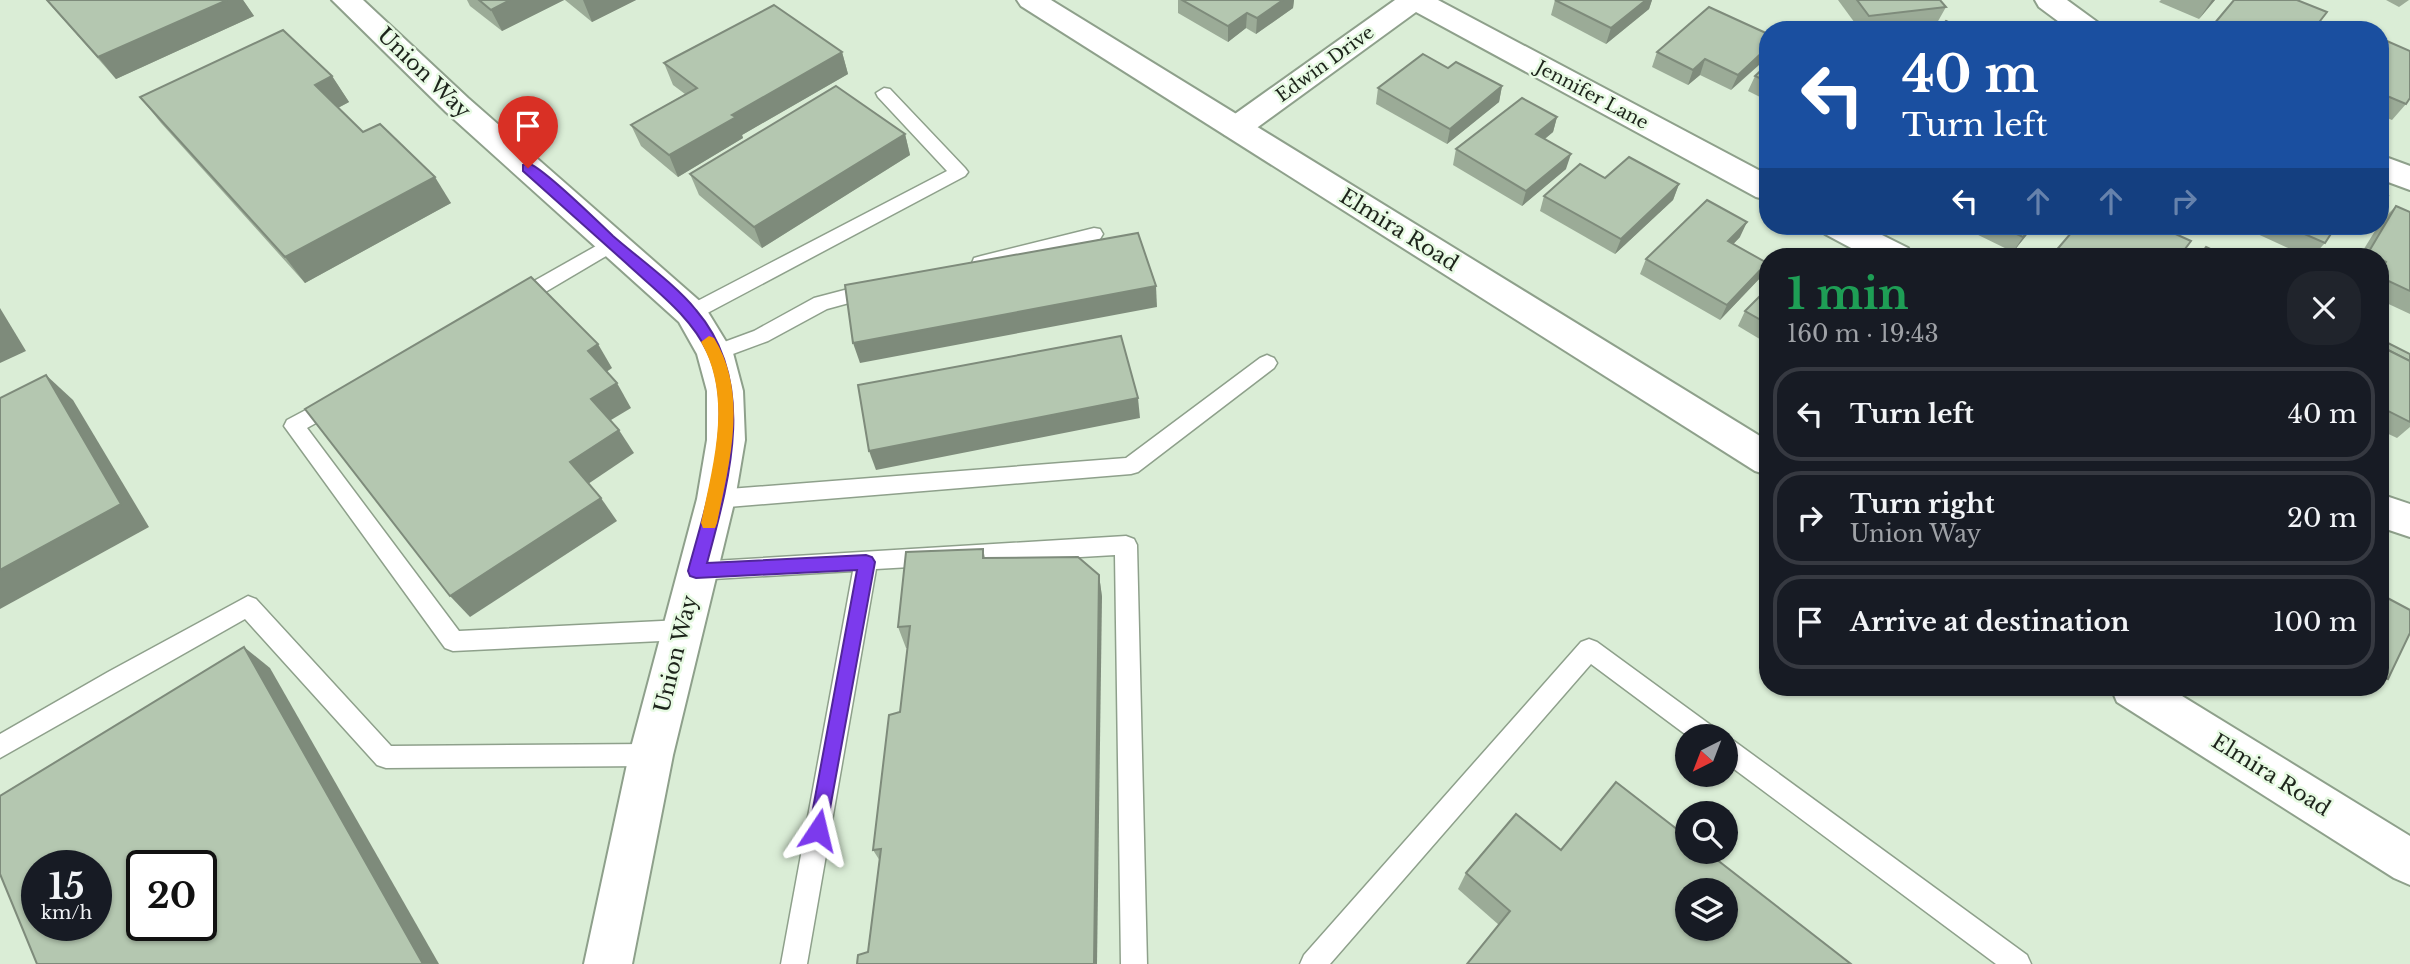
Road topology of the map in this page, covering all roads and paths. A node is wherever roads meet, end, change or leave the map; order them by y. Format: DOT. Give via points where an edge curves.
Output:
graph roads {
  1 [pos="346,0"];
  2 [pos="1031,0"];
  3 [pos="1415,0"];
  4 [pos="2049,1"];
  5 [pos="2077,21"];
  6 [pos="884,93"];
  7 [pos="1236,128"];
  8 [pos="2389,170"];
  9 [pos="2410,179"];
  10 [pos="1759,184"];
  11 [pos="1094,234"];
  12 [pos="1854,235"];
  13 [pos="612,244"];
  14 [pos="1879,248"];
  15 [pos="964,267"];
  16 [pos="899,283"];
  17 [pos="497,311"];
  18 [pos="691,313"];
  19 [pos="715,353"];
  20 [pos="1267,363"];
  21 [pos="353,392"];
  22 [pos="1759,454"];
  23 [pos="716,499"];
  24 [pos="2389,513"];
  25 [pos="2410,521"];
  26 [pos="866,562"];
  27 [pos="696,571"];
  28 [pos="682,630"];
  29 [pos="2145,696"];
  30 [pos="1690,724"];
  31 [pos="0,747"];
  32 [pos="651,755"];
  33 [pos="1738,759"];
  34 [pos="2410,862"];
  35 [pos="608,964"];
  36 [pos="794,964"];
  37 [pos="1134,964"];
  38 [pos="1313,964"];
  39 [pos="2018,964"];
  1 -- 13 [label="street, Union Way"];
  2 -- 7 [label="street, Elmira Road"];
  3 -- 7 [label="street, Edwin Drive"];
  3 -- 10 [label="street, Jennifer Lane"];
  4 -- 5 [label="street"];
  6 -- 18 [label="lane" via="959,172"];
  7 -- 22 [label="street, Elmira Road"];
  8 -- 9 [label="street"];
  11 -- 15 [label="lane"];
  12 -- 14 [label="street"];
  13 -- 17 [label="lane"];
  13 -- 18 [label="street, Union Way"];
  16 -- 19 [label="lane" via="821,303 761,336"];
  18 -- 19 [label="street, Union Way"];
  19 -- 23 [label="street, Union Way" via="725,391 726,440"];
  20 -- 23 [label="lane" via="1132,466"];
  21 -- 28 [label="lane" via="294,426 453,640"];
  23 -- 27 [label="street, Union Way"];
  24 -- 25 [label="street"];
  26 -- 27 [label="lane"];
  26 -- 36 [label="lane"];
  26 -- 37 [label="lane" via="1126,545"];
  27 -- 28 [label="street, Union Way"];
  28 -- 32 [label="street, Union Way"];
  29 -- 34 [label="street, Elmira Road"];
  30 -- 38 [label="lane" via="1589,649"];
  31 -- 32 [label="lane" via="248,606 386,757"];
  32 -- 35 [label="street, Union Way"];
  33 -- 39 [label="lane"];
}
